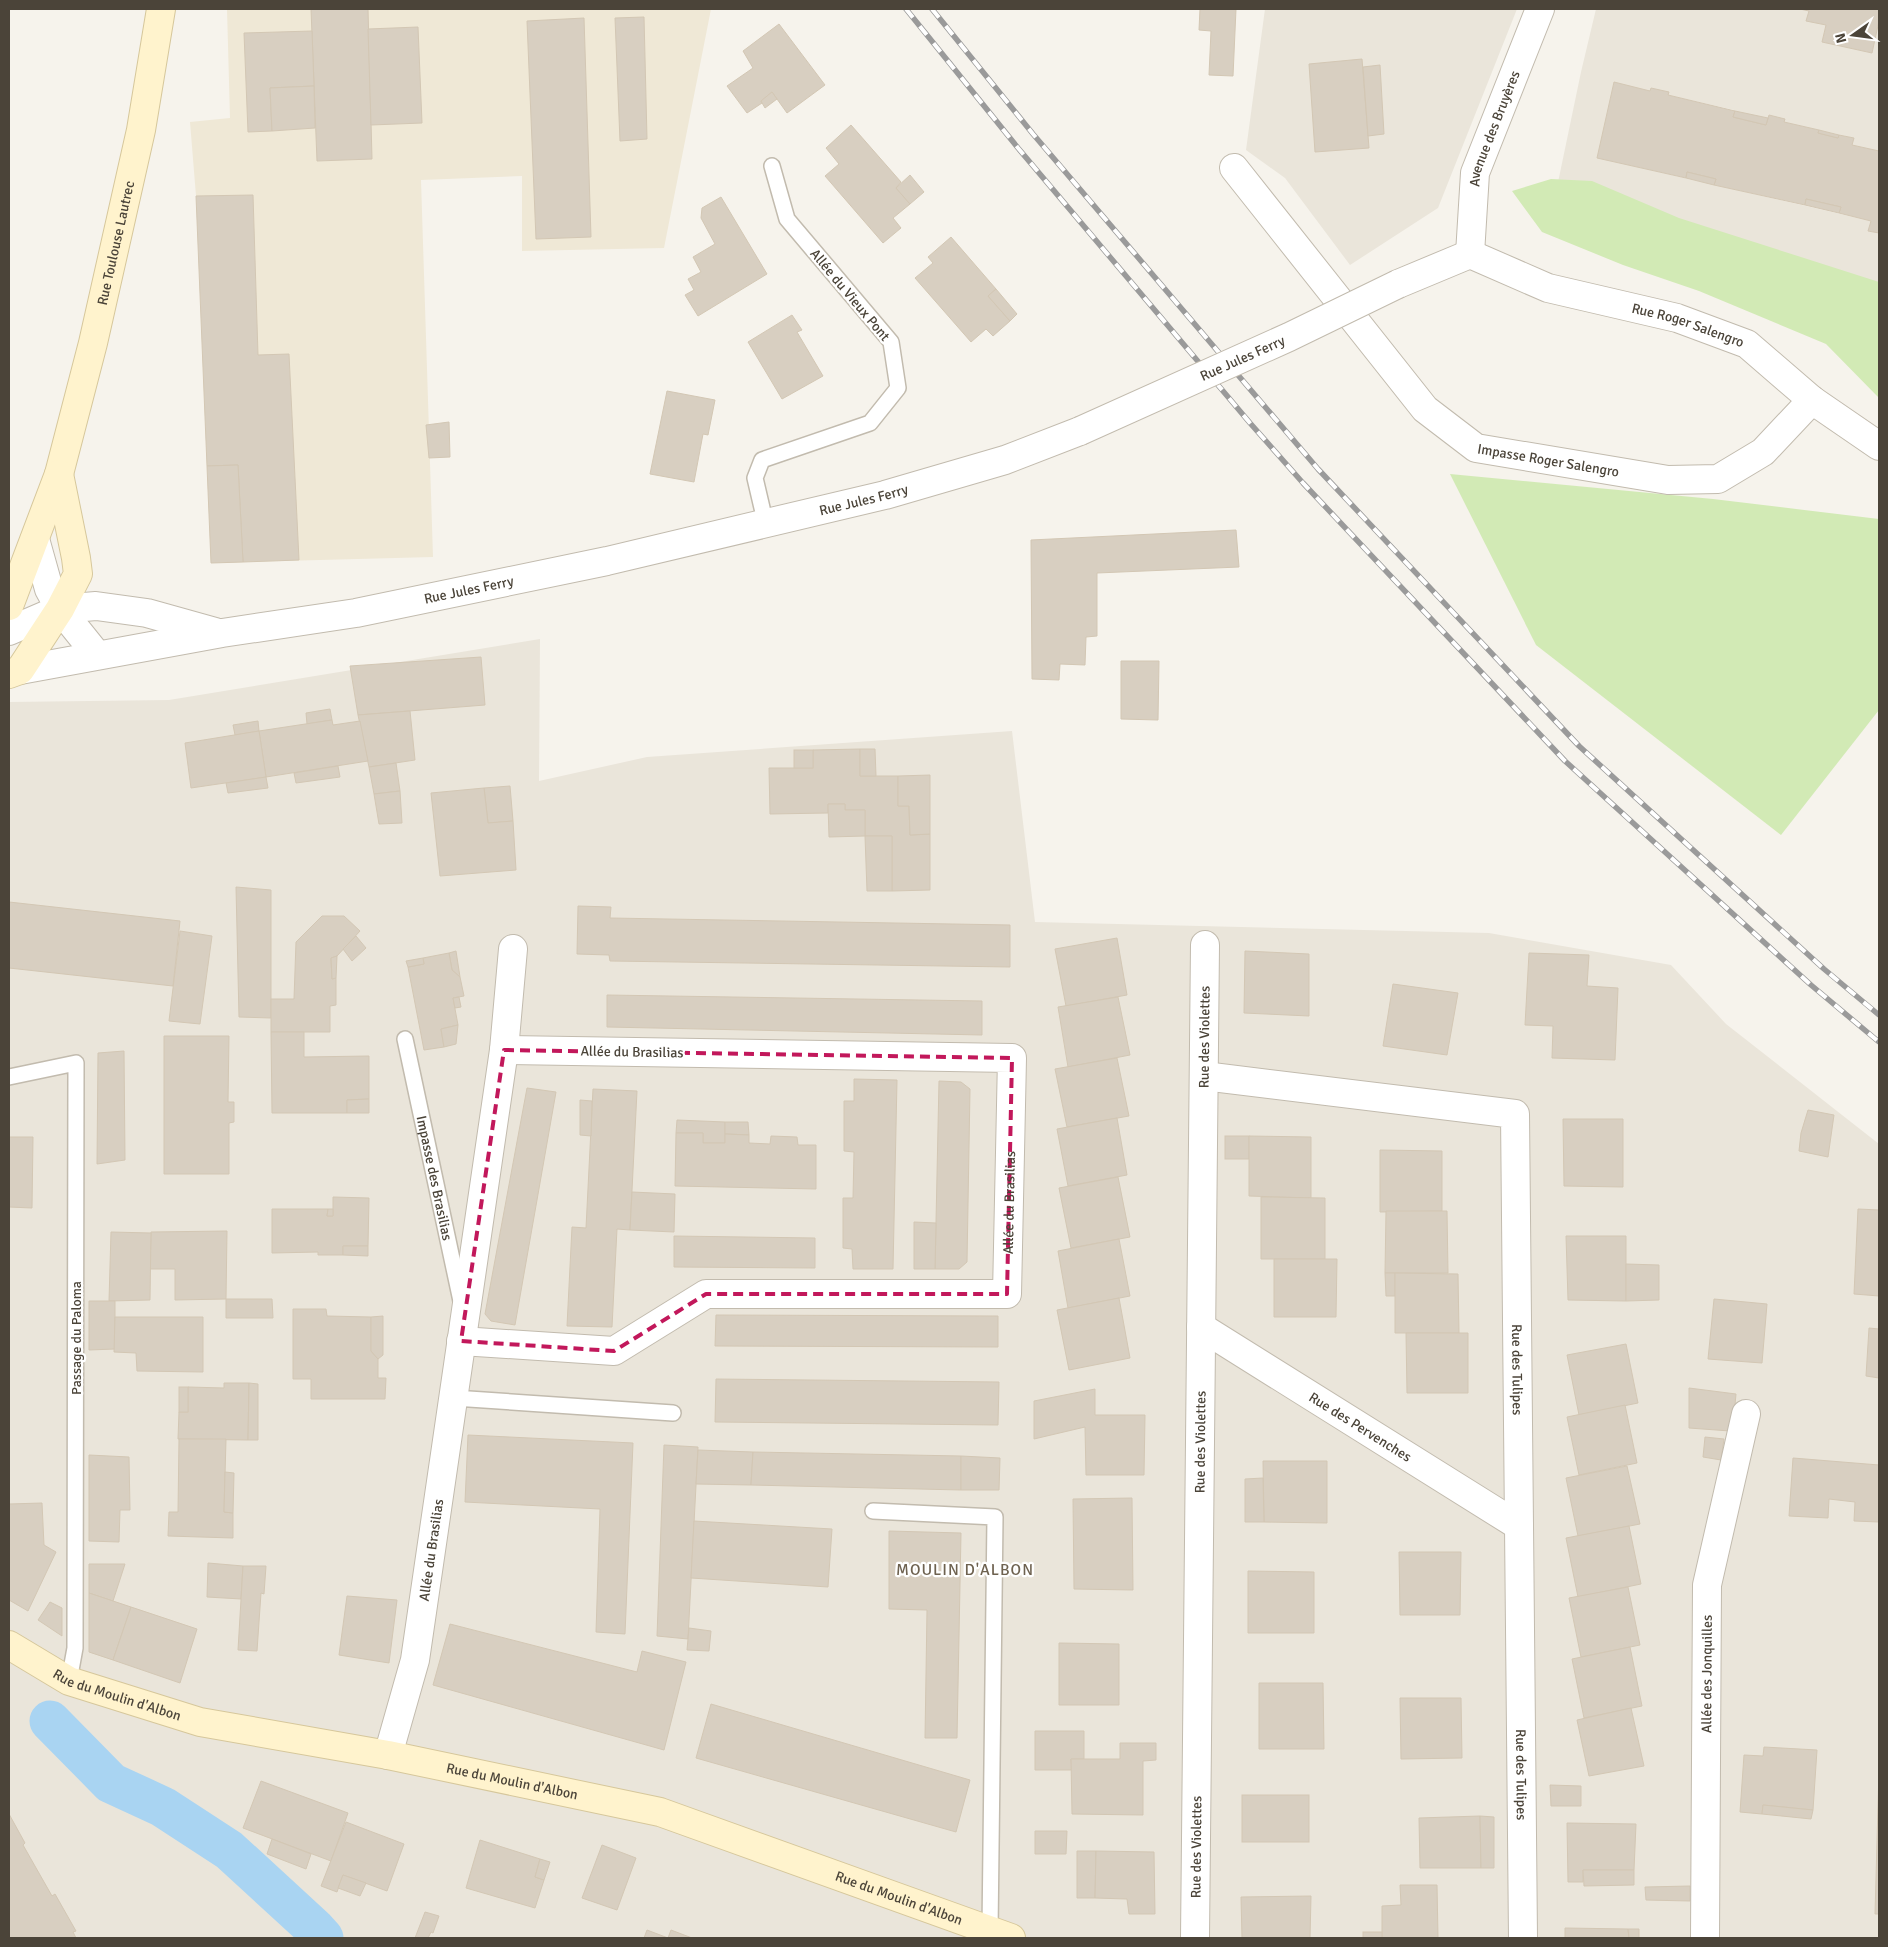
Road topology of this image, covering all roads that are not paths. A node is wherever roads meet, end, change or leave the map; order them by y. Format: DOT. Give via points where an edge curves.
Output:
graph roads {
  1 [pos="161,9"];
  2 [pos="1540,9"];
  3 [pos="772,166"];
  4 [pos="1234,168"];
  5 [pos="1470,254"];
  6 [pos="1812,400"];
  7 [pos="1879,446"];
  8 [pos="59,474"];
  9 [pos="766,525"];
  10 [pos="35,539"];
  11 [pos="9,606"];
  12 [pos="60,609"];
  13 [pos="9,631"];
  14 [pos="222,633"];
  15 [pos="97,655"];
  16 [pos="15,672"];
  17 [pos="1205,945"];
  18 [pos="513,949"];
  19 [pos="405,1039"];
  20 [pos="504,1050"];
  21 [pos="1204,1076"];
  22 [pos="9,1077"];
  23 [pos="1201,1326"];
  24 [pos="463,1330"];
  25 [pos="454,1398"];
  26 [pos="673,1413"];
  27 [pos="1746,1414"];
  28 [pos="873,1511"];
  29 [pos="1519,1526"];
  30 [pos="9,1645"];
  31 [pos="69,1681"];
  32 [pos="388,1755"];
  33 [pos="1000,1934"];
  34 [pos="1195,1938"];
  35 [pos="1523,1938"];
  36 [pos="1705,1938"];
  1 -- 8 [label="main road, Rue Toulouse Lautrec" via="134,164"];
  2 -- 5 [label="street, Avenue des Bruyères" via="1475,173"];
  3 -- 9 [label="lane, Allée du Vieux Pont" via="787,219 891,342 898,388 870,423 762,460 756,478"];
  4 -- 6 [label="street, Impasse Roger Salengro" via="1425,409 1476,448 1668,480 1718,479 1763,452"];
  5 -- 6 [label="street, Rue Roger Salengro" via="1548,288 1677,318 1748,344"];
  5 -- 9 [label="street, Rue Jules Ferry, bridge" via="1080,431 1005,460 885,496"];
  6 -- 7 [label="street, Rue Roger Salengro"];
  8 -- 10 [label="main road, Rue Toulouse Lautrec"];
  8 -- 12 [label="main road, Rue Toulouse Lautrec" via="78,574"];
  9 -- 14 [label="street, Rue Jules Ferry" via="607,562 356,613"];
  10 -- 11 [label="main road, Rue Toulouse Lautrec"];
  10 -- 12 [label="street" via="49,589"];
  12 -- 13 [label="street, Rue Jules Ferry"];
  12 -- 14 [label="street, Rue Jules Ferry" via="118,608"];
  12 -- 15 [label="street"];
  12 -- 16 [label="main road, Rue Toulouse Lautrec"];
  14 -- 15 [label="street, Rue Jules Ferry"];
  15 -- 16 [label="street, Rue Jules Ferry"];
  17 -- 21 [label="street, Rue des Violettes"];
  18 -- 20 [label="street, Allée du Brasilias"];
  19 -- 24 [label="lane, Impasse des Brasilias"];
  20 -- 24 [label="street, Allée du Brasilias"];
  20 -- 24 [label="street, Allée du Brasilias" via="1012,1058 1006,1294 706,1294 614,1351"];
  21 -- 23 [label="street, Rue des Violettes"];
  21 -- 29 [label="street, Rue des Tulipes" via="1514,1114"];
  22 -- 31 [label="lane, Passage du Paloma" via="76,1063 75,1648"];
  23 -- 29 [label="street, Rue des Pervenches"];
  23 -- 34 [label="street, Rue des Violettes"];
  24 -- 25 [label="street, Allée du Brasilias"];
  25 -- 26 [label="lane"];
  25 -- 32 [label="street, Allée du Brasilias" via="415,1660"];
  27 -- 36 [label="street, Allée des Jonquilles" via="1708,1585"];
  28 -- 33 [label="lane" via="995,1517"];
  29 -- 35 [label="street, Rue des Tulipes"];
  30 -- 31 [label="main road, Rue du Moulin d'Albon"];
  31 -- 32 [label="main road, Rue du Moulin d'Albon" via="200,1722"];
  32 -- 33 [label="main road, Rue du Moulin d'Albon" via="660,1812"];
}
